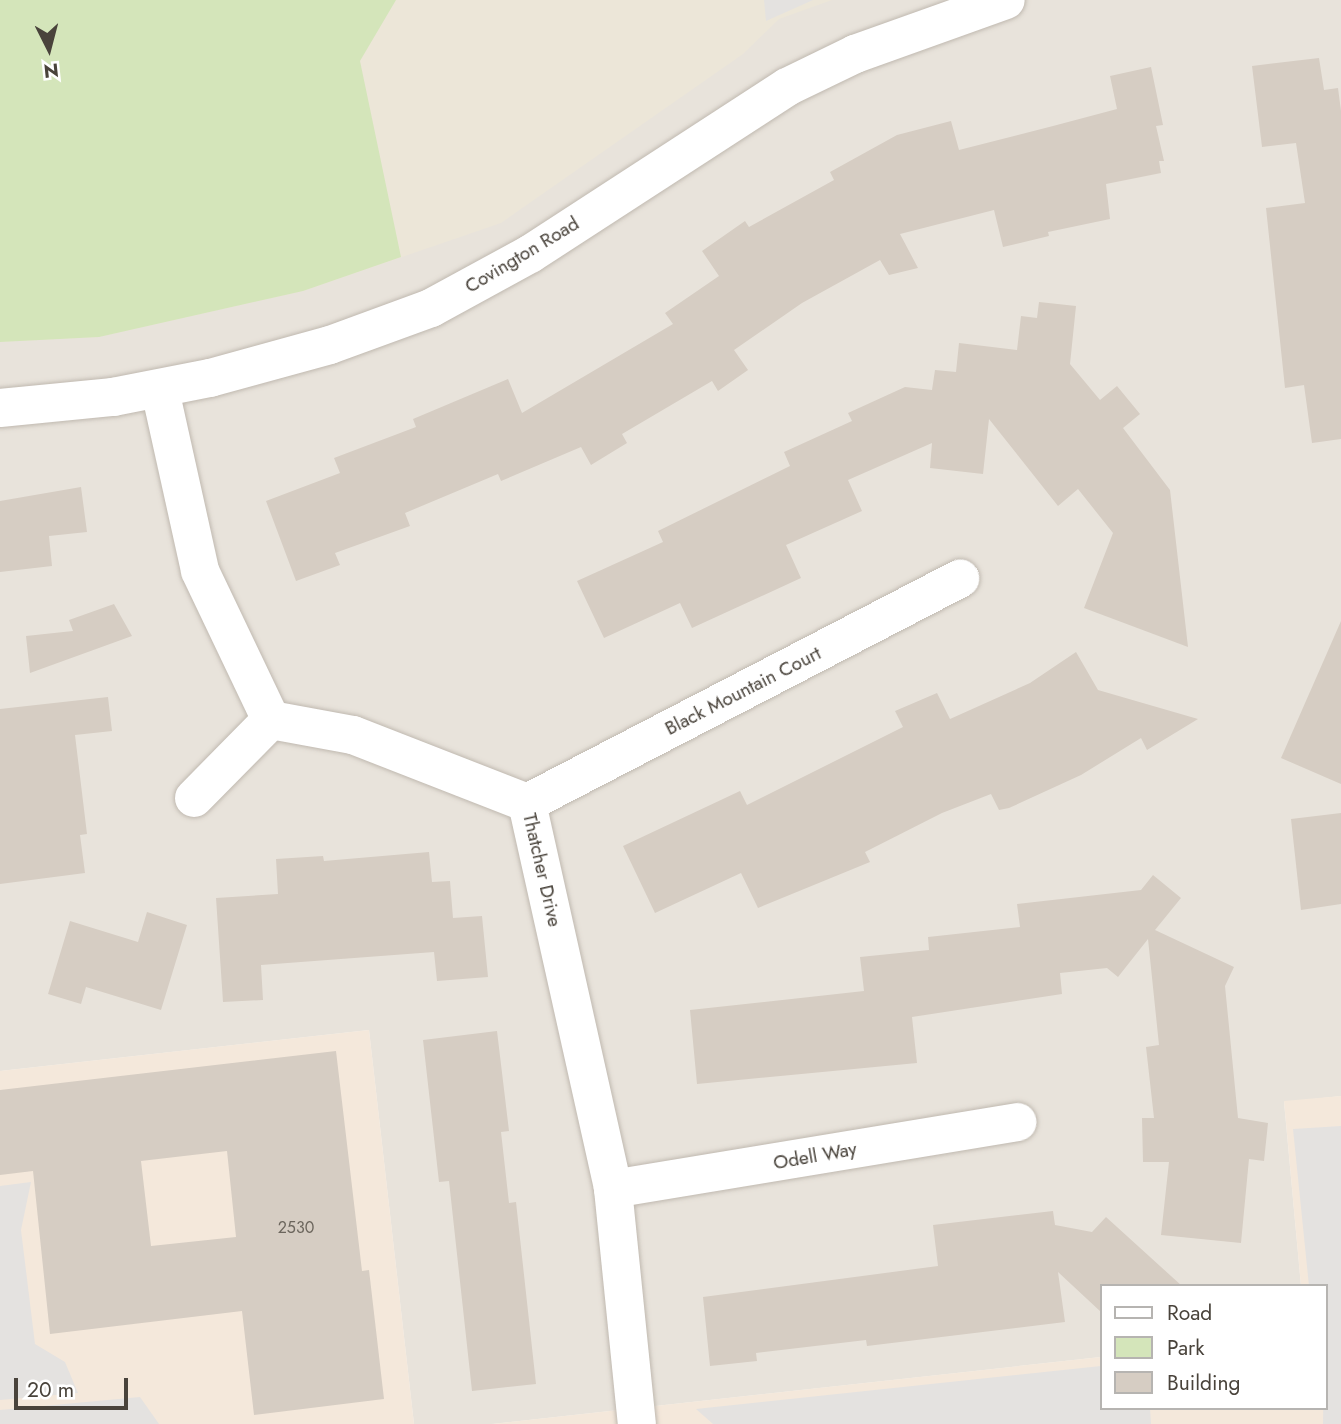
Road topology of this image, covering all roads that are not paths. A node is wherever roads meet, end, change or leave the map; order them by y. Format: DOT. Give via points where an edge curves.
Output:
graph roads {
  1 [pos="1006,0"];
  2 [pos="160,390"];
  3 [pos="0,408"];
  4 [pos="960,579"];
  5 [pos="271,720"];
  6 [pos="194,799"];
  7 [pos="527,803"];
  8 [pos="1017,1122"];
  9 [pos="613,1189"];
  10 [pos="637,1424"];
  1 -- 2 [label="street, Covington Road" via="855,54 787,87 530,254 431,308 330,345"];
  2 -- 3 [label="street, Covington Road"];
  2 -- 5 [label="street" via="200,570"];
  4 -- 7 [label="street, Black Mountain Court"];
  5 -- 6 [label="street"];
  5 -- 7 [label="street, Thatcher Drive" via="353,735"];
  7 -- 9 [label="street, Thatcher Drive"];
  8 -- 9 [label="street, Odell Way"];
  9 -- 10 [label="street, Thatcher Drive"];
}
